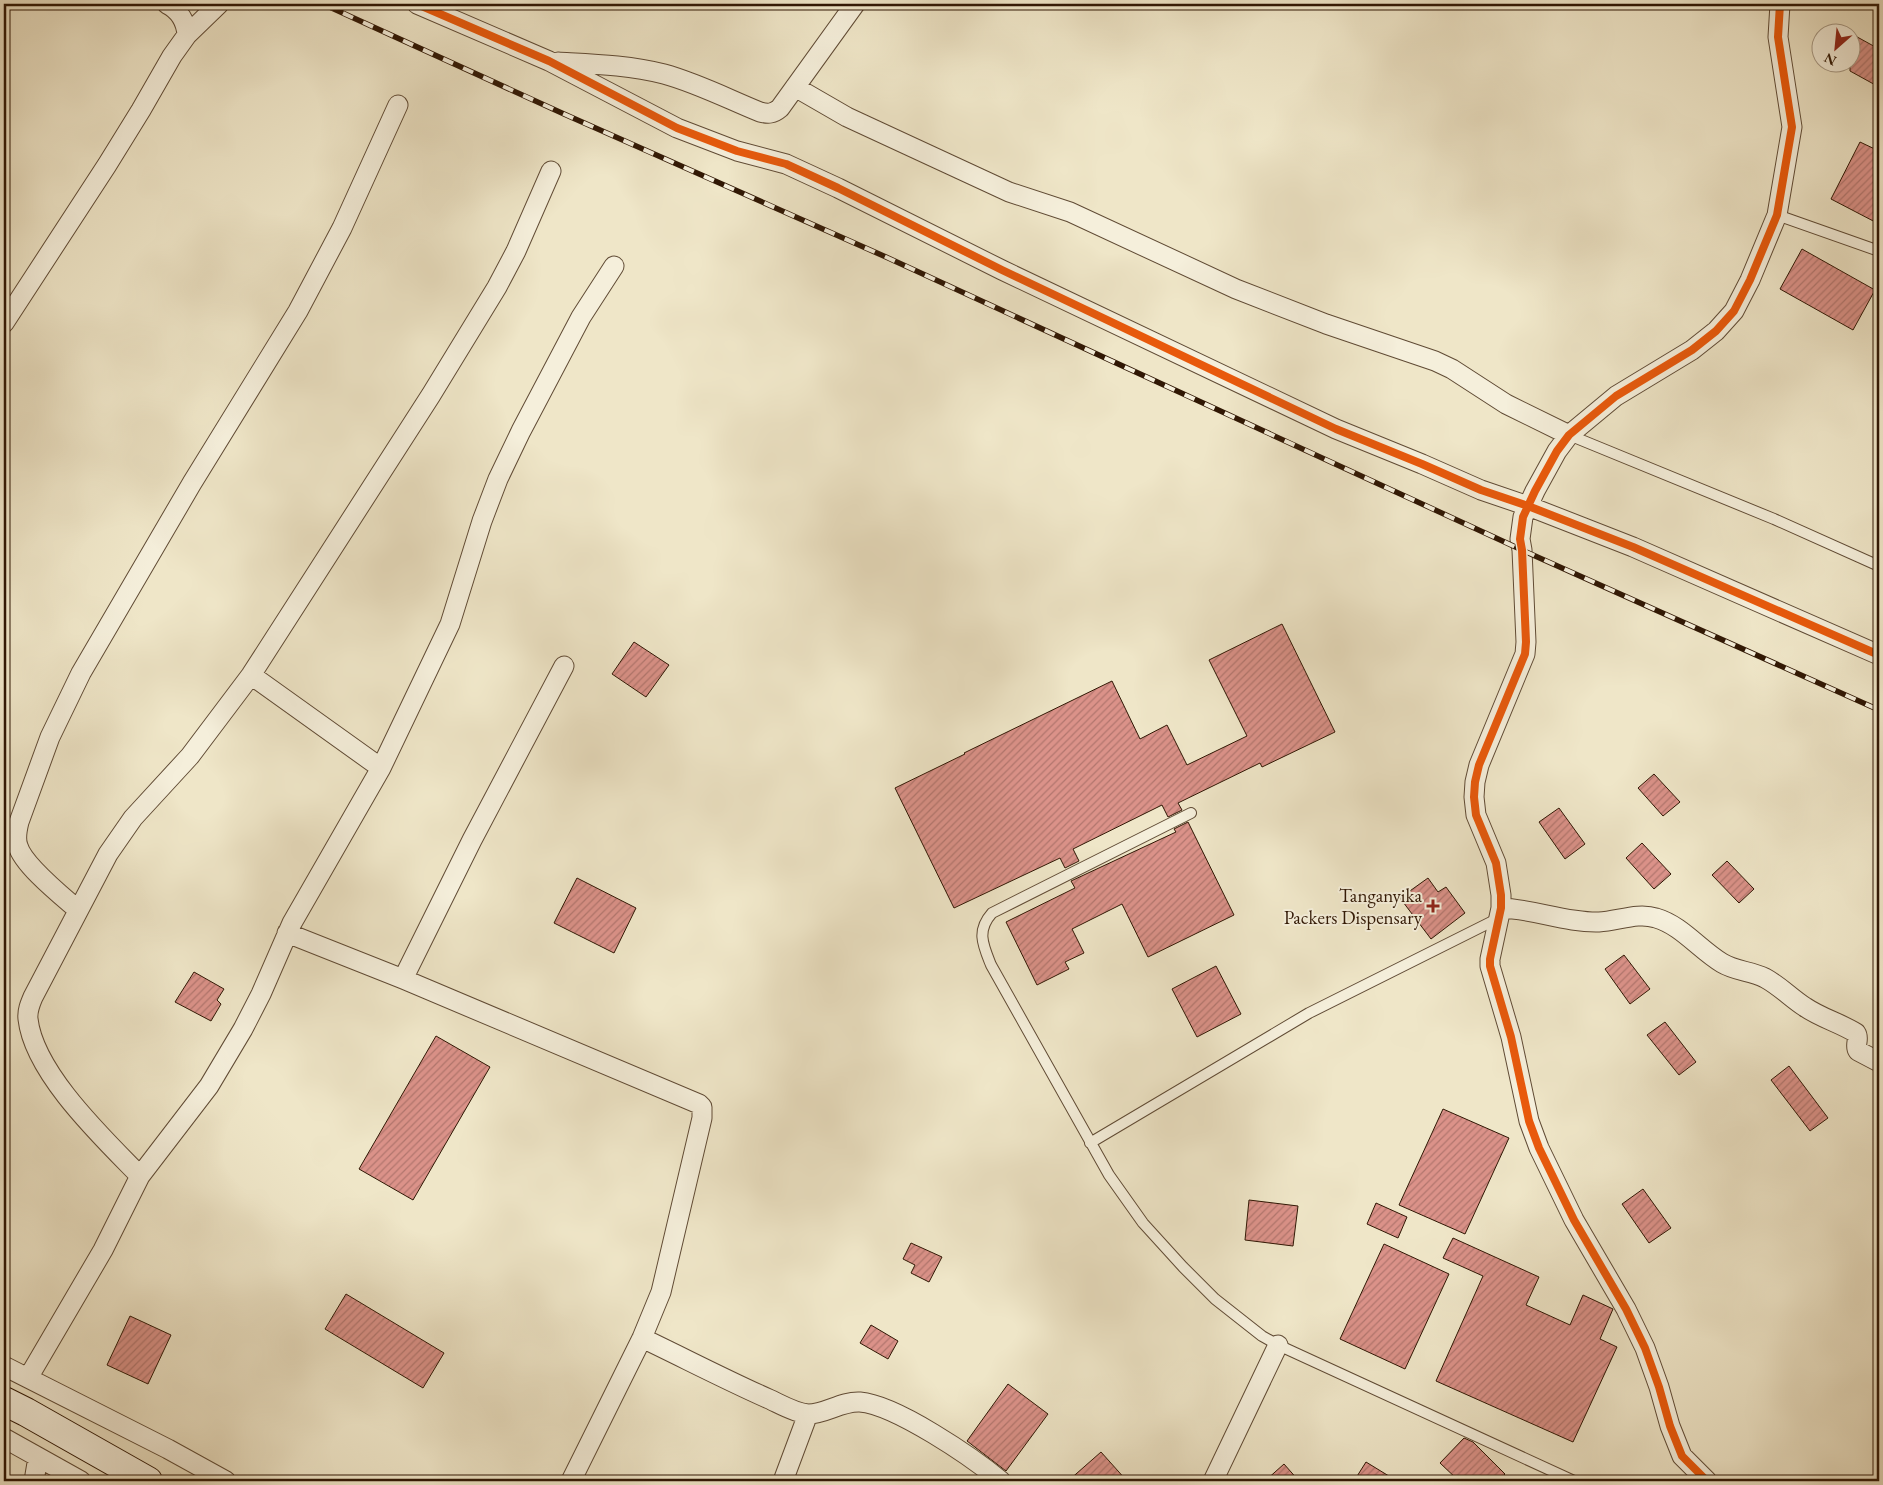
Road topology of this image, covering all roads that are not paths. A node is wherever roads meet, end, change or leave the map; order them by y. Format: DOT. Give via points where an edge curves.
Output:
graph roads {
  1 [pos="167,4"];
  2 [pos="219,4"];
  3 [pos="417,4"];
  4 [pos="856,4"];
  5 [pos="1780,4"];
  6 [pos="186,35"];
  7 [pos="549,61"];
  8 [pos="795,87"];
  9 [pos="398,105"];
  10 [pos="551,171"];
  11 [pos="1777,215"];
  12 [pos="1879,251"];
  13 [pos="614,266"];
  14 [pos="4,323"];
  15 [pos="1569,435"];
  16 [pos="1528,506"];
  17 [pos="1879,566"];
  18 [pos="1879,655"];
  19 [pos="564,666"];
  20 [pos="251,675"];
  21 [pos="381,768"];
  22 [pos="1191,813"];
  23 [pos="78,910"];
  24 [pos="1500,913"];
  25 [pos="287,933"];
  26 [pos="402,979"];
  27 [pos="1879,1062"];
  28 [pos="1090,1143"];
  29 [pos="140,1176"];
  30 [pos="642,1338"];
  31 [pos="1278,1345"];
  32 [pos="4,1366"];
  33 [pos="28,1378"];
  34 [pos="4,1401"];
  35 [pos="808,1414"];
  36 [pos="4,1438"];
  37 [pos="38,1457"];
  38 [pos="34,1481"];
  39 [pos="81,1481"];
  40 [pos="148,1481"];
  41 [pos="226,1481"];
  42 [pos="570,1481"];
  43 [pos="783,1481"];
  44 [pos="1001,1481"];
  45 [pos="1213,1481"];
  46 [pos="1574,1481"];
  47 [pos="1707,1481"];
  1 -- 6 [label="street" via="179,12"];
  2 -- 6 [label="street"];
  3 -- 7 [label="street"];
  4 -- 8 [label="street"];
  5 -- 11 [label="street" via="1778,38 1792,127"];
  6 -- 14 [label="street" via="107,165"];
  7 -- 8 [label="street" via="665,74 768,114 780,108"];
  7 -- 16 [label="street" via="677,128 786,164 838,188 1302,414 1481,490"];
  8 -- 15 [label="street" via="846,117 1009,192 1070,212 1245,292 1444,365 1506,404"];
  9 -- 23 [label="street" via="342,228 298,311 97,643 50,737 19,822 17,845 38,874"];
  10 -- 20 [label="street" via="492,295 431,396"];
  11 -- 12 [label="lane"];
  11 -- 15 [label="street" via="1746,288 1734,310 1716,331 1692,350 1616,396"];
  13 -- 21 [label="street" via="581,317 498,479 450,624"];
  15 -- 16 [label="street"];
  15 -- 17 [label="lane"];
  16 -- 18 [label="street"];
  16 -- 24 [label="street" via="1520,528 1524,654 1475,782 1476,815 1496,863"];
  19 -- 26 [label="street"];
  20 -- 21 [label="street"];
  20 -- 23 [label="street" via="190,756 134,818 108,854"];
  21 -- 25 [label="street"];
  22 -- 28 [label="lane" via="992,913 984,924 983,946 991,965"];
  23 -- 29 [label="street" via="33,997 28,1014 29,1028 40,1056 68,1098"];
  24 -- 27 [label="street" via="1511,908 1581,921 1599,922 1637,916 1662,920 1725,964 1764,978 1807,1009 1856,1032 1856,1049"];
  24 -- 28 [label="lane" via="1309,1013"];
  24 -- 47 [label="street" via="1490,966 1511,1038 1529,1121 1570,1212 1626,1309 1644,1348 1682,1456"];
  25 -- 26 [label="street"];
  25 -- 29 [label="street" via="261,994 221,1067"];
  26 -- 30 [label="street" via="702,1107 661,1292"];
  28 -- 31 [label="lane" via="1108,1175 1143,1223 1183,1267 1215,1299"];
  29 -- 33 [label="street" via="103,1250"];
  30 -- 35 [label="street"];
  30 -- 42 [label="street"];
  31 -- 45 [label="street"];
  31 -- 46 [label="lane"];
  32 -- 33 [label="street"];
  33 -- 41 [label="street"];
  34 -- 40 [label="main road"];
  35 -- 43 [label="street"];
  35 -- 44 [label="street" via="843,1403 860,1402 885,1409 917,1424"];
  36 -- 37 [label="street"];
  37 -- 38 [label="street"];
  37 -- 39 [label="street"];
}
